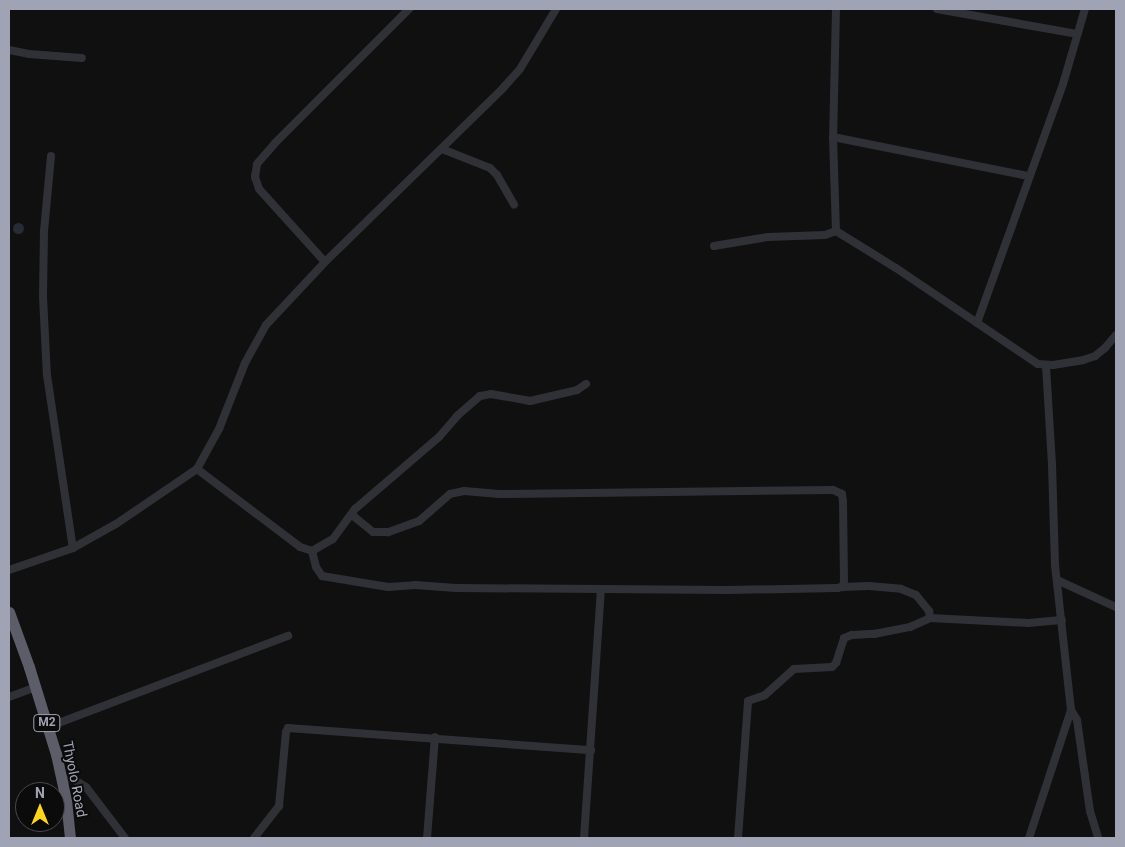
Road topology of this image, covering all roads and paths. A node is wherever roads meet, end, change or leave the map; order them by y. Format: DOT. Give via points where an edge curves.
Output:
graph roads {
  1 [pos="409,9"];
  2 [pos="556,9"];
  3 [pos="836,9"];
  4 [pos="937,9"];
  5 [pos="1085,9"];
  6 [pos="1077,34"];
  7 [pos="9,50"];
  8 [pos="82,58"];
  9 [pos="833,137"];
  10 [pos="442,149"];
  11 [pos="51,156"];
  12 [pos="1028,176"];
  13 [pos="514,204"];
  14 [pos="836,231"];
  15 [pos="714,246"];
  16 [pos="324,262"];
  17 [pos="977,323"];
  18 [pos="1116,335"];
  19 [pos="1046,365"];
  20 [pos="586,384"];
  21 [pos="197,469"];
  22 [pos="351,514"];
  23 [pos="73,548"];
  24 [pos="312,551"];
  25 [pos="9,570"];
  26 [pos="1058,580"];
  27 [pos="842,587"];
  28 [pos="602,590"];
  29 [pos="1116,607"];
  30 [pos="9,612"];
  31 [pos="930,618"];
  32 [pos="1062,620"];
  33 [pos="288,636"];
  34 [pos="36,687"];
  35 [pos="9,697"];
  36 [pos="1071,710"];
  37 [pos="48,727"];
  38 [pos="435,737"];
  39 [pos="591,750"];
  40 [pos="62,778"];
  41 [pos="256,837"];
  42 [pos="70,838"];
  43 [pos="125,838"];
  44 [pos="427,838"];
  45 [pos="584,838"];
  46 [pos="738,838"];
  47 [pos="1029,838"];
  48 [pos="1098,838"];
  1 -- 16 [label="street" via="256,164 255,177 260,189"];
  2 -- 10 [label="street" via="520,69"];
  3 -- 9 [label="street"];
  4 -- 6 [label="street"];
  5 -- 6 [label="street"];
  6 -- 12 [label="street" via="1063,84"];
  7 -- 8 [label="street"];
  9 -- 12 [label="street"];
  9 -- 14 [label="street"];
  10 -- 13 [label="street" via="490,168 498,175"];
  10 -- 16 [label="street"];
  11 -- 23 [label="street" via="43,278 47,366"];
  12 -- 17 [label="street"];
  14 -- 15 [label="street" via="825,235 768,237"];
  14 -- 17 [label="street"];
  16 -- 21 [label="street" via="259,337 245,363 220,429"];
  17 -- 19 [label="street" via="1026,357"];
  18 -- 19 [label="street" via="1095,356"];
  19 -- 26 [label="street"];
  20 -- 22 [label="street" via="577,390 530,401 491,394 480,396"];
  21 -- 23 [label="street" via="116,524"];
  21 -- 24 [label="street" via="300,548"];
  22 -- 24 [label="street" via="333,539"];
  22 -- 27 [label="street" via="373,532 388,532 419,521 450,494 464,491 499,494 833,490 842,494 843,502"];
  23 -- 25 [label="street"];
  24 -- 28 [label="street" via="322,576 388,587"];
  26 -- 29 [label="street"];
  26 -- 32 [label="street"];
  27 -- 28 [label="street"];
  27 -- 31 [label="street" via="901,589 916,595"];
  28 -- 39 [label="street"];
  30 -- 34 [label="highway, Thyolo Road / M2"];
  31 -- 32 [label="street" via="1028,624"];
  31 -- 46 [label="street" via="910,627 844,638 832,667 797,668 766,695 748,701"];
  32 -- 36 [label="street"];
  33 -- 37 [label="street"];
  34 -- 35 [label="street"];
  34 -- 37 [label="highway, Thyolo Road / M2"];
  36 -- 47 [label="street"];
  36 -- 48 [label="street" via="1078,720 1090,811"];
  37 -- 40 [label="highway, Thyolo Road / M2"];
  38 -- 39 [label="street"];
  38 -- 41 [label="street" via="288,728 279,806"];
  38 -- 44 [label="street"];
  39 -- 45 [label="street"];
  40 -- 42 [label="highway, Thyolo Road / M2"];
  40 -- 43 [label="street" via="73,779 86,787"];
}
